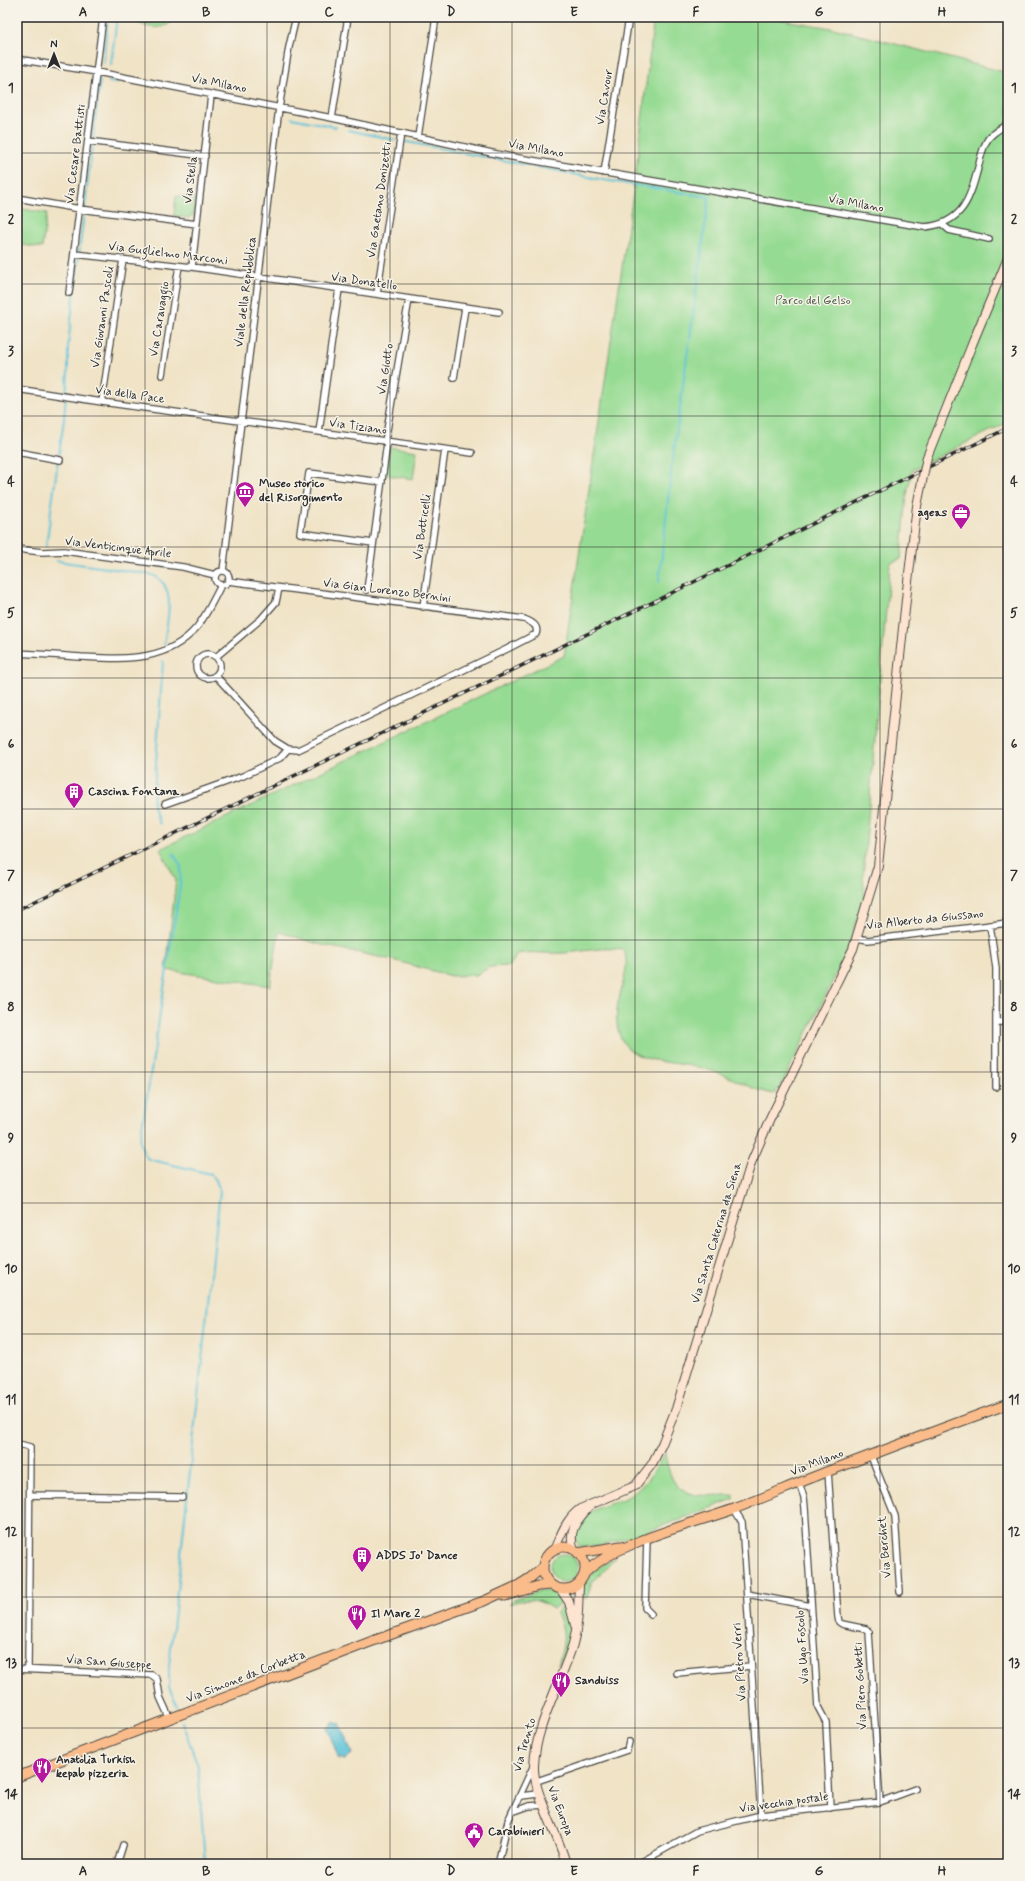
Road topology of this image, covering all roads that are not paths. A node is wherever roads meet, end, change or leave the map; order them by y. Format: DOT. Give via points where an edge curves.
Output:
graph roads {
  1 [pos="103,17"];
  2 [pos="296,17"];
  3 [pos="348,17"];
  4 [pos="436,17"];
  5 [pos="628,24"];
  6 [pos="17,59"];
  7 [pos="97,72"];
  8 [pos="212,95"];
  9 [pos="279,108"];
  10 [pos="332,118"];
  11 [pos="1008,124"];
  12 [pos="1008,128"];
  13 [pos="998,131"];
  14 [pos="401,133"];
  15 [pos="418,137"];
  16 [pos="91,142"];
  17 [pos="205,156"];
  18 [pos="604,173"];
  19 [pos="17,198"];
  20 [pos="83,209"];
  21 [pos="197,224"];
  22 [pos="942,224"];
  23 [pos="990,240"];
  24 [pos="75,254"];
  25 [pos="1008,258"];
  26 [pos="123,259"];
  27 [pos="179,266"];
  28 [pos="192,267"];
  29 [pos="259,278"];
  30 [pos="339,289"];
  31 [pos="69,293"];
  32 [pos="377,294"];
  33 [pos="409,299"];
  34 [pos="465,308"];
  35 [pos="499,312"];
  36 [pos="162,376"];
  37 [pos="454,378"];
  38 [pos="17,389"];
  39 [pos="102,402"];
  40 [pos="241,421"];
  41 [pos="319,432"];
  42 [pos="386,442"];
  43 [pos="446,450"];
  44 [pos="17,452"];
  45 [pos="472,453"];
  46 [pos="58,460"];
  47 [pos="382,482"];
  48 [pos="373,543"];
  49 [pos="17,549"];
  50 [pos="223,571"];
  51 [pos="215,575"];
  52 [pos="228,581"];
  53 [pos="221,585"];
  54 [pos="279,588"];
  55 [pos="367,590"];
  56 [pos="423,607"];
  57 [pos="17,653"];
  58 [pos="216,656"];
  59 [pos="216,676"];
  60 [pos="288,748"];
  61 [pos="165,804"];
  62 [pos="1008,923"];
  63 [pos="990,925"];
  64 [pos="857,938"];
  65 [pos="853,949"];
  66 [pos="996,1022"];
  67 [pos="1008,1022"];
  68 [pos="996,1087"];
  69 [pos="1008,1404"];
  70 [pos="19,1444"];
  71 [pos="871,1456"];
  72 [pos="828,1471"];
  73 [pos="799,1483"];
  74 [pos="31,1495"];
  75 [pos="182,1497"];
  76 [pos="592,1504"];
  77 [pos="734,1509"];
  78 [pos="647,1539"];
  79 [pos="634,1544"];
  80 [pos="554,1550"];
  81 [pos="576,1551"];
  82 [pos="543,1567"];
  83 [pos="585,1574"];
  84 [pos="579,1584"];
  85 [pos="551,1585"];
  86 [pos="561,1590"];
  87 [pos="900,1592"];
  88 [pos="747,1594"];
  89 [pos="484,1601"];
  90 [pos="812,1606"];
  91 [pos="651,1614"];
  92 [pos="575,1632"];
  93 [pos="751,1666"];
  94 [pos="17,1669"];
  95 [pos="28,1669"];
  96 [pos="677,1673"];
  97 [pos="170,1719"];
  98 [pos="629,1742"];
  99 [pos="534,1767"];
  100 [pos="17,1777"];
  101 [pos="536,1781"];
  102 [pos="915,1789"];
  103 [pos="539,1794"];
  104 [pos="521,1796"];
  105 [pos="880,1802"];
  106 [pos="544,1805"];
  107 [pos="830,1808"];
  108 [pos="512,1812"];
  109 [pos="761,1815"];
  110 [pos="123,1845"];
  111 [pos="117,1864"];
  112 [pos="498,1864"];
  113 [pos="566,1864"];
  114 [pos="638,1864"];
  1 -- 7 [label="street, Via Cesare Battisti"];
  2 -- 9 [label="street, Viale della Repubblica"];
  3 -- 10 [label="street"];
  4 -- 15 [label="street"];
  5 -- 18 [label="street, Via Cavour"];
  6 -- 7 [label="street, Via Milano"];
  7 -- 8 [label="street, Via Milano"];
  7 -- 16 [label="street, Via Cesare Battisti"];
  8 -- 9 [label="street, Via Milano"];
  8 -- 17 [label="street, Via Stella"];
  9 -- 10 [label="street, Via Milano"];
  9 -- 29 [label="street, Viale della Repubblica"];
  10 -- 14 [label="street, Via Milano"];
  11 -- 13 [label="street, Via Milano"];
  12 -- 13 [label="street"];
  13 -- 22 [label="street, Via Milano" via="985,144 965,206"];
  14 -- 15 [label="street, Via Milano"];
  14 -- 32 [label="street, Via Gaetano Donizetti"];
  15 -- 18 [label="street, Via Milano"];
  16 -- 17 [label="street"];
  16 -- 20 [label="street, Via Cesare Battisti"];
  17 -- 21 [label="street, Via Stella"];
  18 -- 22 [label="street, Via Milano" via="908,225 924,227"];
  19 -- 20 [label="street"];
  20 -- 21 [label="street"];
  20 -- 24 [label="street, Via Cesare Battisti"];
  21 -- 28 [label="street, Via Stella"];
  22 -- 23 [label="street" via="949,230"];
  24 -- 26 [label="street, Via Guglielmo Marconi"];
  24 -- 31 [label="street, Via Cesare Battisti"];
  25 -- 64 [label="street, bridge" via="927,457 917,506 878,866"];
  26 -- 27 [label="street, Via Guglielmo Marconi"];
  26 -- 39 [label="street, Via Giovanni Pascoli"];
  27 -- 28 [label="street, Via Guglielmo Marconi"];
  27 -- 36 [label="street, Via Caravaggio"];
  28 -- 29 [label="street, Via Guglielmo Marconi"];
  29 -- 30 [label="street, Via Donatello"];
  29 -- 40 [label="street, Viale della Repubblica"];
  30 -- 32 [label="street, Via Donatello"];
  30 -- 41 [label="street"];
  32 -- 33 [label="street, Via Donatello"];
  33 -- 34 [label="street, Via Donatello"];
  33 -- 42 [label="street, Via Giotto"];
  34 -- 35 [label="street, Via Donatello"];
  34 -- 37 [label="street"];
  38 -- 39 [label="street, Via della Pace"];
  39 -- 40 [label="street, Via della Pace"];
  40 -- 41 [label="street, Via Tiziano"];
  40 -- 50 [label="street, Viale della Repubblica"];
  41 -- 42 [label="street, Via Tiziano"];
  42 -- 43 [label="street, Via Tiziano"];
  42 -- 47 [label="street, Via Giotto"];
  43 -- 45 [label="street, Via Tiziano"];
  43 -- 56 [label="street, Via Botticelli"];
  44 -- 46 [label="street"];
  47 -- 48 [label="street, Via Giotto"];
  47 -- 48 [label="street" via="309,473 300,534"];
  48 -- 55 [label="street, Via Giotto"];
  49 -- 51 [label="street, Via Venticinque Aprile" via="72,552 183,567"];
  50 -- 51 [label="street"];
  50 -- 52 [label="street" via="229,574"];
  51 -- 53 [label="street" via="216,582"];
  52 -- 53 [label="street"];
  52 -- 54 [label="street, Via Gian Lorenzo Bernini"];
  53 -- 57 [label="street" via="196,628 180,643 152,655 126,659"];
  54 -- 56 [label="street, Via Gian Lorenzo Bernini"];
  54 -- 58 [label="street" via="276,602 261,619"];
  56 -- 60 [label="street, Via Gian Lorenzo Bernini" via="524,619 532,622 537,630 536,634 507,649 298,750"];
  58 -- 59 [label="street" via="221,666"];
  58 -- 59 [label="street" via="200,656 196,664 198,672 204,678"];
  59 -- 60 [label="street" via="275,741"];
  60 -- 61 [label="street" via="280,758 243,776"];
  62 -- 63 [label="street, Via Alberto da Giussano"];
  63 -- 64 [label="street, Via Alberto da Giussano" via="868,940"];
  63 -- 66 [label="street" via="996,968"];
  64 -- 65 [label="street, Via Alberto da Giussano"];
  65 -- 76 [label="street, Via Santa Caterina da Siena" via="751,1163 676,1409 662,1444 652,1464 635,1486"];
  66 -- 67 [label="street"];
  66 -- 68 [label="street"];
  69 -- 71 [label="main road, Via Milano"];
  70 -- 74 [label="street" via="30,1447"];
  71 -- 72 [label="main road, Via Milano"];
  71 -- 87 [label="street, Via Berchet" via="895,1516"];
  72 -- 73 [label="main road, Via Milano"];
  72 -- 105 [label="street, Via Piero Gobetti" via="839,1622 869,1632"];
  73 -- 77 [label="main road, Via Milano"];
  73 -- 90 [label="street, Via Ugo Foscolo" via="804,1503"];
  74 -- 75 [label="street"];
  74 -- 95 [label="street"];
  76 -- 80 [label="street, Via Santa Caterina da Siena" via="572,1515 565,1524"];
  76 -- 81 [label="street, Via Santa Caterina da Siena" via="573,1526 571,1539"];
  77 -- 78 [label="main road, Via Milano"];
  77 -- 88 [label="street, Via Pietro Verri" via="742,1522"];
  78 -- 79 [label="main road, Via Milano"];
  78 -- 91 [label="street" via="645,1608"];
  79 -- 81 [label="main road"];
  79 -- 83 [label="main road" via="593,1564"];
  80 -- 81 [label="main road" via="565,1547"];
  80 -- 82 [label="main road" via="546,1558"];
  81 -- 83 [label="main road" via="584,1562"];
  82 -- 85 [label="main road" via="544,1577"];
  82 -- 89 [label="main road, Via Simone da Corbetta" via="519,1585"];
  83 -- 84 [label="main road"];
  84 -- 86 [label="main road"];
  84 -- 92 [label="street, Via Trento" via="579,1619"];
  85 -- 86 [label="main road"];
  85 -- 89 [label="main road, Via Simone da Corbetta" via="538,1586"];
  86 -- 92 [label="street, Via Trento" via="569,1602"];
  88 -- 90 [label="street"];
  88 -- 93 [label="street, Via Pietro Verri"];
  89 -- 97 [label="main road, Via Simone da Corbetta"];
  90 -- 107 [label="street, Via Ugo Foscolo" via="818,1707 826,1722"];
  92 -- 99 [label="street, Via Trento" via="539,1737"];
  93 -- 96 [label="street"];
  93 -- 109 [label="street, Via Pietro Verri"];
  94 -- 95 [label="street, Via San Giuseppe"];
  95 -- 97 [label="street, Via San Giuseppe" via="152,1675 157,1679 160,1697"];
  97 -- 100 [label="main road, Via Simone da Corbetta"];
  98 -- 101 [label="street" via="626,1750"];
  99 -- 101 [label="street, Via Europa"];
  99 -- 104 [label="street, Via Trento"];
  101 -- 103 [label="street, Via Europa"];
  102 -- 105 [label="street, Via vecchia postale"];
  103 -- 104 [label="street"];
  103 -- 106 [label="street, Via Europa"];
  104 -- 108 [label="street, Via Trento"];
  105 -- 107 [label="street, Via vecchia postale"];
  106 -- 108 [label="street" via="530,1806"];
  106 -- 113 [label="street, Via Europa"];
  107 -- 109 [label="street, Via vecchia postale"];
  108 -- 112 [label="street, Via Trento"];
  109 -- 114 [label="street, Via vecchia postale" via="697,1832"];
  110 -- 111 [label="street"];
}
